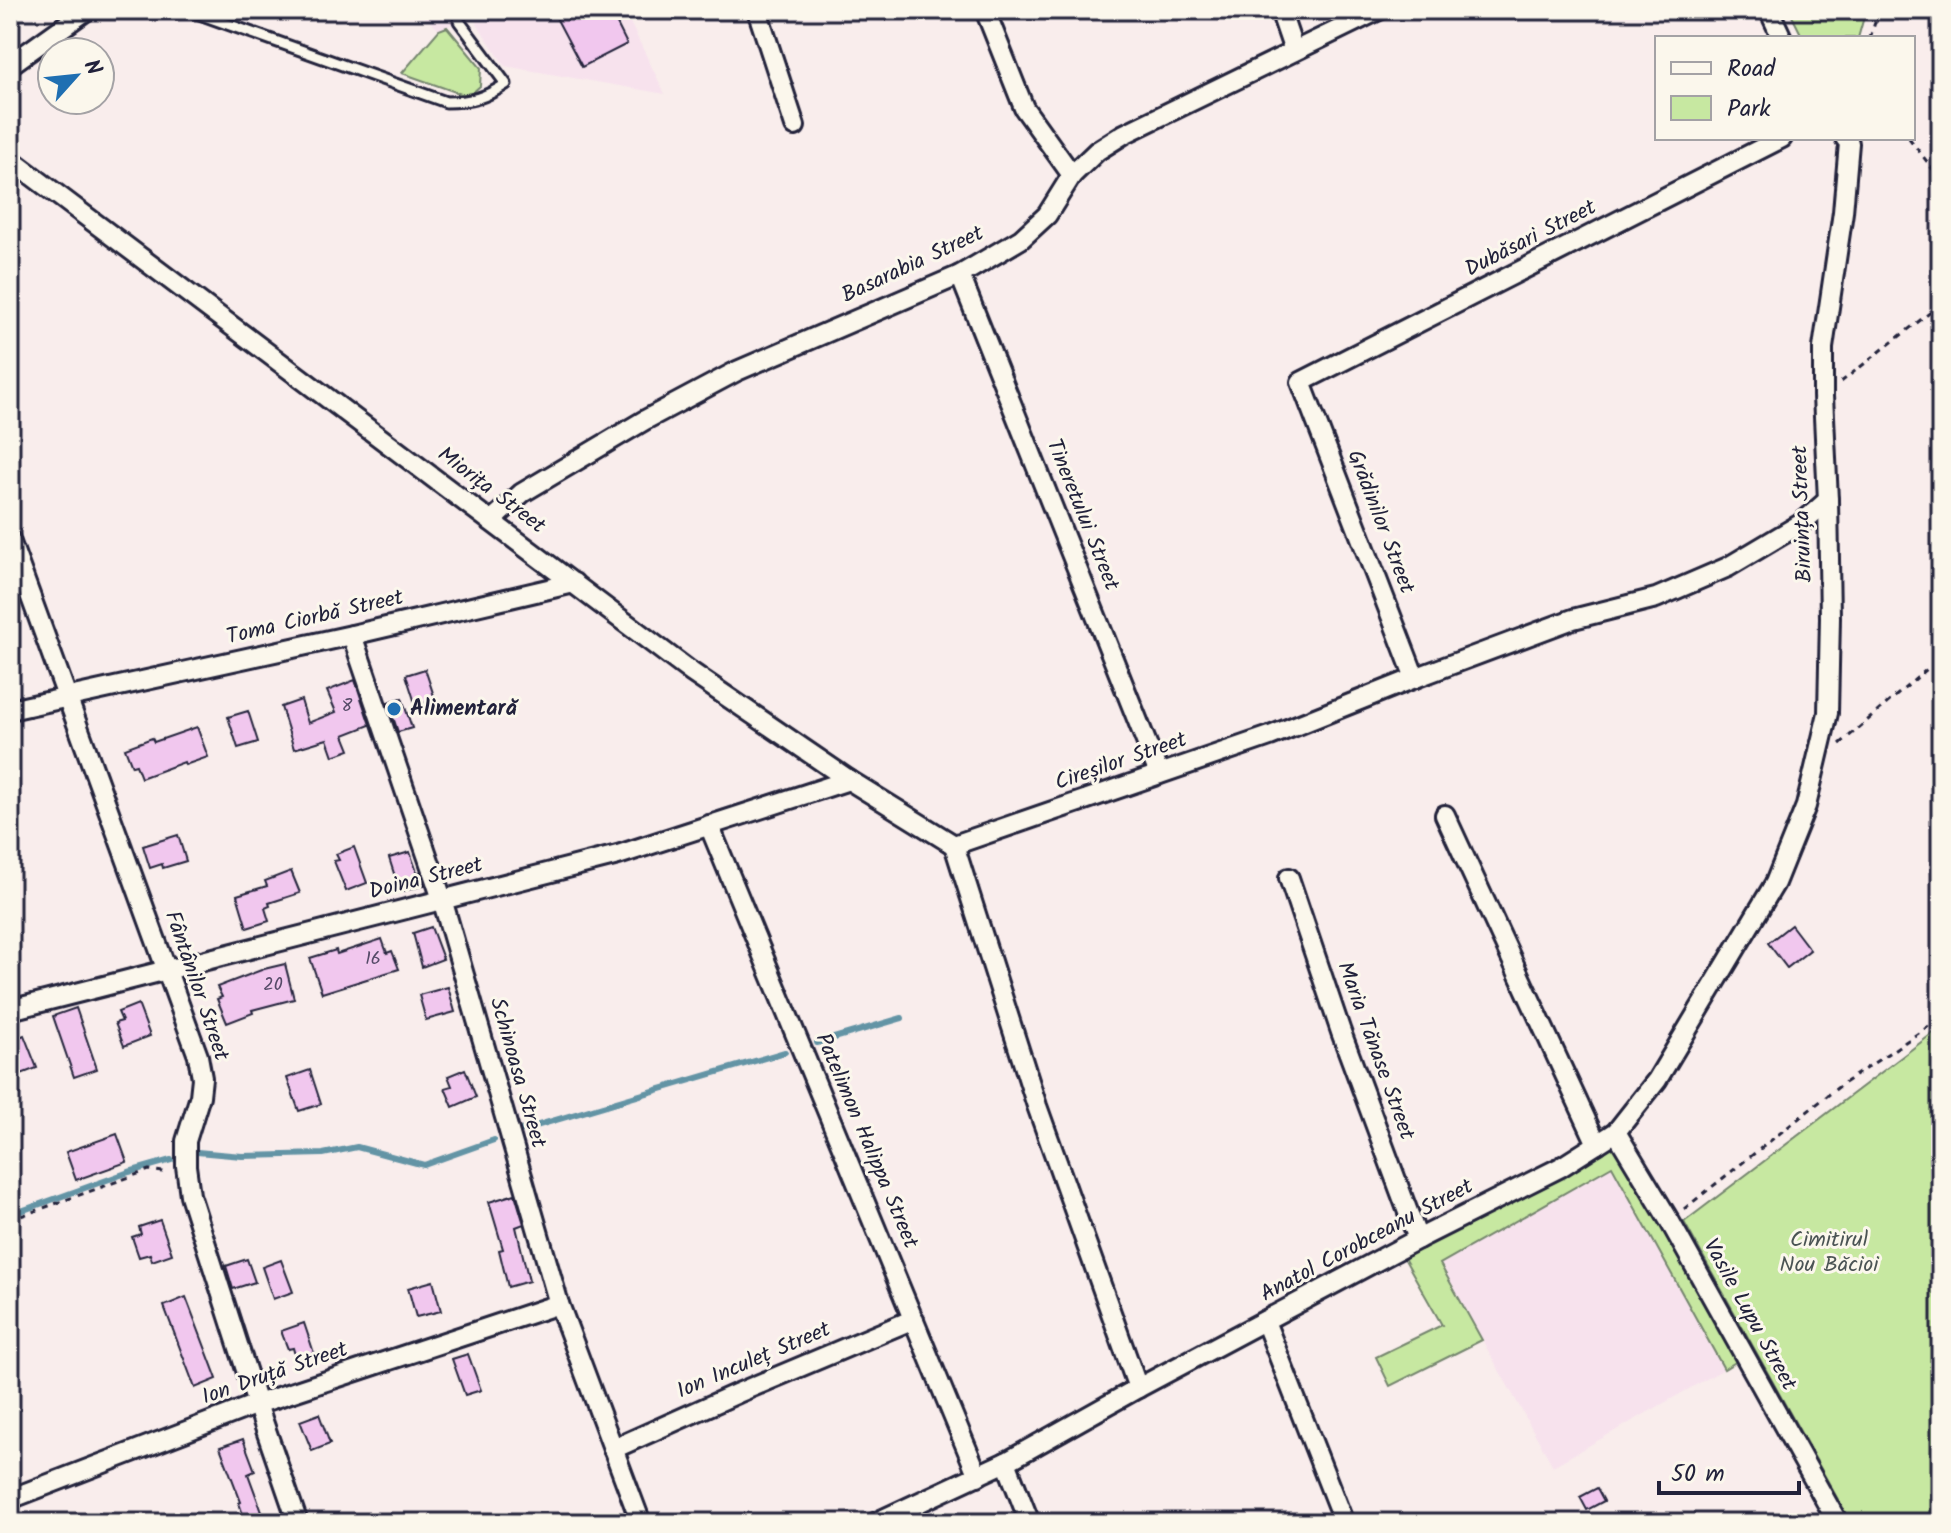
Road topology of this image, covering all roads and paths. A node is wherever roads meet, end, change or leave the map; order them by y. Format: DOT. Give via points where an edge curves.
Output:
graph roads {
  1 [pos="87,10"];
  2 [pos="188,10"];
  3 [pos="757,10"];
  4 [pos="985,10"];
  5 [pos="1280,10"];
  6 [pos="1379,10"];
  7 [pos="1769,10"];
  8 [pos="1879,10"];
  9 [pos="459,21"];
  10 [pos="1781,36"];
  11 [pos="1871,36"];
  12 [pos="1294,51"];
  13 [pos="10,65"];
  14 [pos="795,126"];
  15 [pos="1778,140"];
  16 [pos="1847,140"];
  17 [pos="1911,140"];
  18 [pos="10,159"];
  19 [pos="1072,175"];
  20 [pos="1941,180"];
  21 [pos="960,275"];
  22 [pos="1941,304"];
  23 [pos="1301,382"];
  24 [pos="1823,396"];
  25 [pos="1828,500"];
  26 [pos="491,521"];
  27 [pos="10,540"];
  28 [pos="574,583"];
  29 [pos="352,635"];
  30 [pos="1941,657"];
  31 [pos="1415,678"];
  32 [pos="66,698"];
  33 [pos="10,710"];
  34 [pos="1839,745"];
  35 [pos="1159,774"];
  36 [pos="849,780"];
  37 [pos="1445,815"];
  38 [pos="709,825"];
  39 [pos="954,845"];
  40 [pos="1289,878"];
  41 [pos="1775,883"];
  42 [pos="442,899"];
  43 [pos="168,969"];
  44 [pos="10,1010"];
  45 [pos="1941,1018"];
  46 [pos="1616,1132"];
  47 [pos="1597,1144"];
  48 [pos="190,1195"];
  49 [pos="10,1220"];
  50 [pos="1669,1220"];
  51 [pos="1418,1239"];
  52 [pos="559,1304"];
  53 [pos="914,1319"];
  54 [pos="1265,1321"];
  55 [pos="1138,1388"];
  56 [pos="257,1404"];
  57 [pos="613,1449"];
  58 [pos="1006,1462"];
  59 [pos="978,1476"];
  60 [pos="10,1499"];
  61 [pos="298,1523"];
  62 [pos="641,1523"];
  63 [pos="875,1523"];
  64 [pos="1030,1523"];
  65 [pos="1344,1523"];
  66 [pos="1838,1523"];
  1 -- 13 [label="street"];
  2 -- 9 [label="lane" via="446,102 469,102 506,84"];
  3 -- 14 [label="street"];
  4 -- 19 [label="street" via="1024,108"];
  5 -- 12 [label="street"];
  6 -- 12 [label="street, Basarabia Street"];
  7 -- 10 [label="street"];
  8 -- 11 [label="path"];
  12 -- 19 [label="street, Basarabia Street" via="1124,134"];
  15 -- 23 [label="street, Dubăsari Street"];
  16 -- 24 [label="street, Biruința Street" via="1843,212 1823,348"];
  17 -- 20 [label="path"];
  18 -- 26 [label="street, Miorița Street"];
  19 -- 21 [label="street, Basarabia Street" via="1047,215 1021,239"];
  21 -- 26 [label="street, Basarabia Street" via="737,371 522,493"];
  21 -- 35 [label="street, Tineretului Street"];
  22 -- 24 [label="path"];
  23 -- 31 [label="street, Grădinilor Street"];
  24 -- 25 [label="street, Biruința Street"];
  25 -- 31 [label="street, Cireșilor Street" via="1802,523 1728,567 1656,598 1573,619"];
  25 -- 41 [label="street, Biruința Street" via="1828,713 1806,806"];
  26 -- 28 [label="street, Miorița Street"];
  27 -- 32 [label="street"];
  28 -- 29 [label="street, Toma Ciorbă Street"];
  28 -- 36 [label="street, Miorița Street" via="691,672"];
  29 -- 32 [label="street, Toma Ciorbă Street"];
  29 -- 42 [label="street, Schinoasa Street"];
  30 -- 34 [label="path"];
  31 -- 35 [label="street, Cireșilor Street"];
  32 -- 33 [label="street, Toma Ciorbă Street"];
  32 -- 43 [label="street, Fântânilor Street"];
  35 -- 39 [label="street, Cireșilor Street"];
  36 -- 38 [label="street, Doina Street"];
  36 -- 39 [label="street, Miorița Street"];
  37 -- 47 [label="street"];
  38 -- 42 [label="street, Doina Street" via="618,855"];
  38 -- 53 [label="street, Patelimon Halippa Street"];
  39 -- 55 [label="street" via="1037,1106"];
  40 -- 51 [label="street, Maria Tănase Street"];
  41 -- 46 [label="street, Anatol Corobceanu Street" via="1657,1080"];
  42 -- 43 [label="street, Doina Street"];
  42 -- 52 [label="street, Schinoasa Street"];
  43 -- 44 [label="street, Doina Street"];
  43 -- 48 [label="street, Fântânilor Street" via="202,1078 186,1141"];
  45 -- 50 [label="path" via="1841,1085"];
  46 -- 47 [label="street, Anatol Corobceanu Street"];
  46 -- 50 [label="street, Vasile Lupu Street"];
  47 -- 51 [label="street, Anatol Corobceanu Street"];
  48 -- 49 [label="path" via="172,1177 149,1170"];
  48 -- 56 [label="street, Fântânilor Street"];
  50 -- 66 [label="street, Vasile Lupu Street"];
  51 -- 54 [label="street, Anatol Corobceanu Street"];
  52 -- 56 [label="street, Ion Druță Street"];
  52 -- 57 [label="street, Schinoasa Street"];
  53 -- 57 [label="street, Ion Inculeț Street"];
  53 -- 59 [label="street, Patelimon Halippa Street"];
  54 -- 55 [label="street, Anatol Corobceanu Street"];
  54 -- 65 [label="street"];
  55 -- 58 [label="street, Anatol Corobceanu Street"];
  56 -- 60 [label="street, Ion Druță Street"];
  56 -- 61 [label="street, Fântânilor Street"];
  57 -- 62 [label="street, Schinoasa Street"];
  58 -- 59 [label="street, Anatol Corobceanu Street"];
  58 -- 64 [label="street"];
  59 -- 63 [label="street, Anatol Corobceanu Street"];
}
